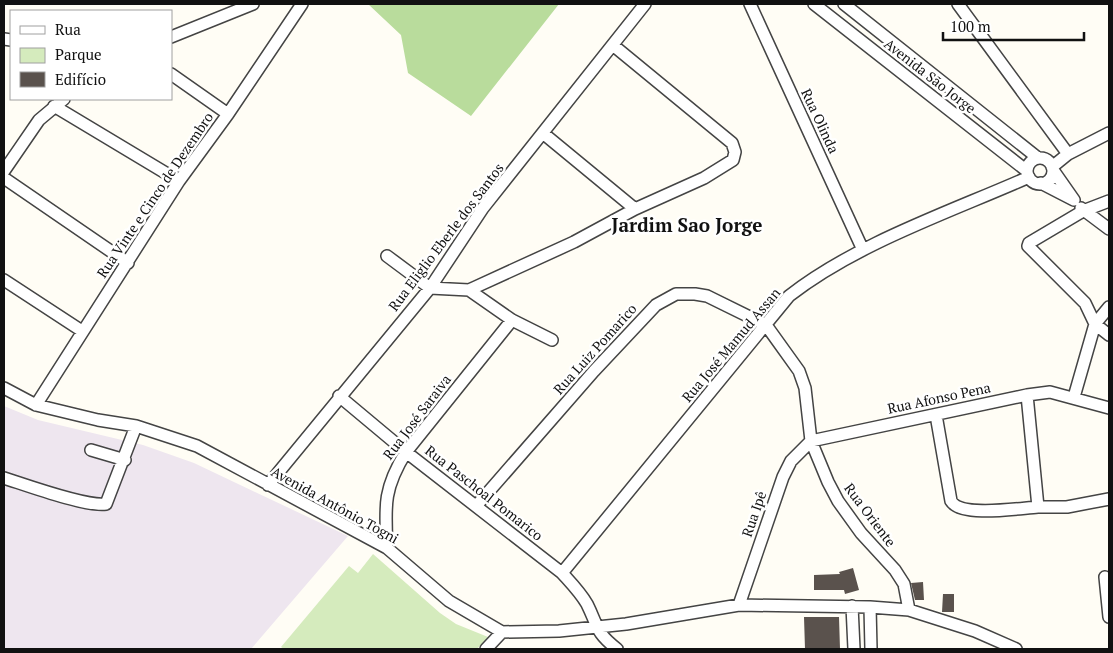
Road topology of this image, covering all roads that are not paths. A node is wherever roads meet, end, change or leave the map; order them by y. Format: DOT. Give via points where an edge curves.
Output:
graph roads {
  1 [pos="253,4"];
  2 [pos="302,4"];
  3 [pos="645,4"];
  4 [pos="750,4"];
  5 [pos="814,4"];
  6 [pos="844,4"];
  7 [pos="958,4"];
  8 [pos="172,37"];
  9 [pos="614,46"];
  10 [pos="172,75"];
  11 [pos="63,100"];
  12 [pos="54,106"];
  13 [pos="228,114"];
  14 [pos="1109,133"];
  15 [pos="544,134"];
  16 [pos="1068,154"];
  17 [pos="1038,158"];
  18 [pos="1052,169"];
  19 [pos="4,171"];
  20 [pos="1028,174"];
  21 [pos="4,178"];
  22 [pos="179,181"];
  23 [pos="1041,183"];
  24 [pos="1074,200"];
  25 [pos="1109,201"];
  26 [pos="635,209"];
  27 [pos="1083,211"];
  28 [pos="1109,229"];
  29 [pos="863,250"];
  30 [pos="387,256"];
  31 [pos="128,263"];
  32 [pos="4,280"];
  33 [pos="430,288"];
  34 [pos="470,290"];
  35 [pos="1109,307"];
  36 [pos="512,320"];
  37 [pos="1095,324"];
  38 [pos="766,325"];
  39 [pos="82,331"];
  40 [pos="1109,335"];
  41 [pos="552,340"];
  42 [pos="4,388"];
  43 [pos="1027,395"];
  44 [pos="339,396"];
  45 [pos="1074,397"];
  46 [pos="36,405"];
  47 [pos="1109,408"];
  48 [pos="936,415"];
  49 [pos="136,426"];
  50 [pos="811,440"];
  51 [pos="91,450"];
  52 [pos="406,452"];
  53 [pos="125,460"];
  54 [pos="4,478"];
  55 [pos="268,485"];
  56 [pos="1109,499"];
  57 [pos="477,505"];
  58 [pos="1038,507"];
  59 [pos="387,548"];
  60 [pos="562,573"];
  61 [pos="1105,577"];
  62 [pos="739,605"];
  63 [pos="852,606"];
  64 [pos="870,606"];
  65 [pos="909,610"];
  66 [pos="1109,617"];
  67 [pos="596,627"];
  68 [pos="502,632"];
  69 [pos="1012,648"];
  70 [pos="486,649"];
  71 [pos="617,649"];
  72 [pos="854,649"];
  73 [pos="871,649"];
  1 -- 8 [label="street"];
  2 -- 13 [label="street, Rua Vinte e Cinco de Dezembro"];
  3 -- 9 [label="street, Rua Eliglio Eberle dos Santos"];
  4 -- 29 [label="street, Rua Olinda"];
  5 -- 20 [label="street, Avenida São Jorge"];
  6 -- 17 [label="street, Avenida São Jorge"];
  7 -- 16 [label="street"];
  9 -- 15 [label="street, Rua Eliglio Eberle dos Santos"];
  9 -- 26 [label="street" via="732,142 735,152 733,160 704,178"];
  10 -- 13 [label="street"];
  11 -- 12 [label="street"];
  12 -- 19 [label="street" via="39,120"];
  12 -- 22 [label="street"];
  13 -- 22 [label="street, Rua Vinte e Cinco de Dezembro"];
  14 -- 16 [label="street"];
  15 -- 26 [label="street"];
  15 -- 33 [label="street, Rua Eliglio Eberle dos Santos" via="483,208"];
  16 -- 18 [label="street"];
  17 -- 18 [label="street, Avenida São Jorge" via="1048,161"];
  17 -- 20 [label="street" via="1031,162"];
  18 -- 23 [label="street" via="1051,178"];
  18 -- 24 [label="street, Avenida São Jorge"];
  20 -- 23 [label="street, Avenida São Jorge" via="1034,182"];
  20 -- 29 [label="street, Rua José Mamud Assan"];
  21 -- 31 [label="street"];
  22 -- 31 [label="street, Rua Vinte e Cinco de Dezembro"];
  23 -- 24 [label="street, Avenida São Jorge"];
  24 -- 27 [label="street"];
  25 -- 27 [label="street"];
  26 -- 34 [label="street" via="574,242"];
  27 -- 28 [label="street"];
  27 -- 37 [label="street" via="1029,243 1029,248 1085,303"];
  29 -- 38 [label="street, Rua José Mamud Assan" via="796,290"];
  30 -- 33 [label="street"];
  31 -- 39 [label="street, Rua Vinte e Cinco de Dezembro"];
  32 -- 39 [label="street"];
  33 -- 34 [label="street"];
  33 -- 44 [label="street, Rua Eliglio Eberle dos Santos"];
  34 -- 36 [label="street"];
  35 -- 37 [label="street"];
  36 -- 41 [label="street"];
  36 -- 52 [label="street, Rua José Saraiva"];
  37 -- 40 [label="street"];
  37 -- 45 [label="street"];
  38 -- 50 [label="street, Rua Oriente" via="802,380"];
  38 -- 57 [label="street, Rua Luiz Pomarico" via="707,296 684,293 666,297 594,371"];
  38 -- 60 [label="street, Rua José Mamud Assan"];
  39 -- 46 [label="street, Rua Vinte e Cinco de Dezembro"];
  42 -- 46 [label="street, Avenida Antônio Togni"];
  43 -- 45 [label="street, Rua Afonso Pena" via="1050,392"];
  43 -- 48 [label="street, Rua Afonso Pena"];
  43 -- 58 [label="street"];
  44 -- 52 [label="street, Rua Paschoal Pomarico"];
  44 -- 55 [label="street, Rua Eliglio Eberle dos Santos"];
  45 -- 47 [label="street, Rua Afonso Pena"];
  46 -- 49 [label="street, Avenida Antônio Togni"];
  48 -- 50 [label="street, Rua Afonso Pena"];
  48 -- 58 [label="street" via="951,502 955,507 971,511"];
  49 -- 53 [label="street"];
  49 -- 55 [label="street, Avenida Antônio Togni" via="197,446"];
  50 -- 62 [label="street, Rua Ipê" via="791,461 782,477"];
  50 -- 65 [label="street, Rua Oriente" via="838,501 904,584"];
  51 -- 53 [label="street"];
  52 -- 57 [label="street, Rua Paschoal Pomarico"];
  52 -- 59 [label="street, Rua José Saraiva" via="395,470 387,494"];
  53 -- 54 [label="street" via="104,505 53,494"];
  55 -- 59 [label="street, Avenida Antônio Togni"];
  56 -- 58 [label="street" via="1066,507"];
  57 -- 60 [label="street, Rua Paschoal Pomarico"];
  59 -- 68 [label="street, Avenida Antônio Togni" via="449,601"];
  60 -- 67 [label="street, Rua Paschoal Pomarico" via="577,588"];
  61 -- 66 [label="street"];
  62 -- 63 [label="street"];
  62 -- 67 [label="street"];
  63 -- 64 [label="street"];
  63 -- 72 [label="street"];
  64 -- 65 [label="street"];
  64 -- 73 [label="street"];
  65 -- 69 [label="street" via="975,631"];
  67 -- 68 [label="street"];
  67 -- 71 [label="street, Rua Paschoal Pomarico" via="602,638"];
  68 -- 70 [label="street"];
}
